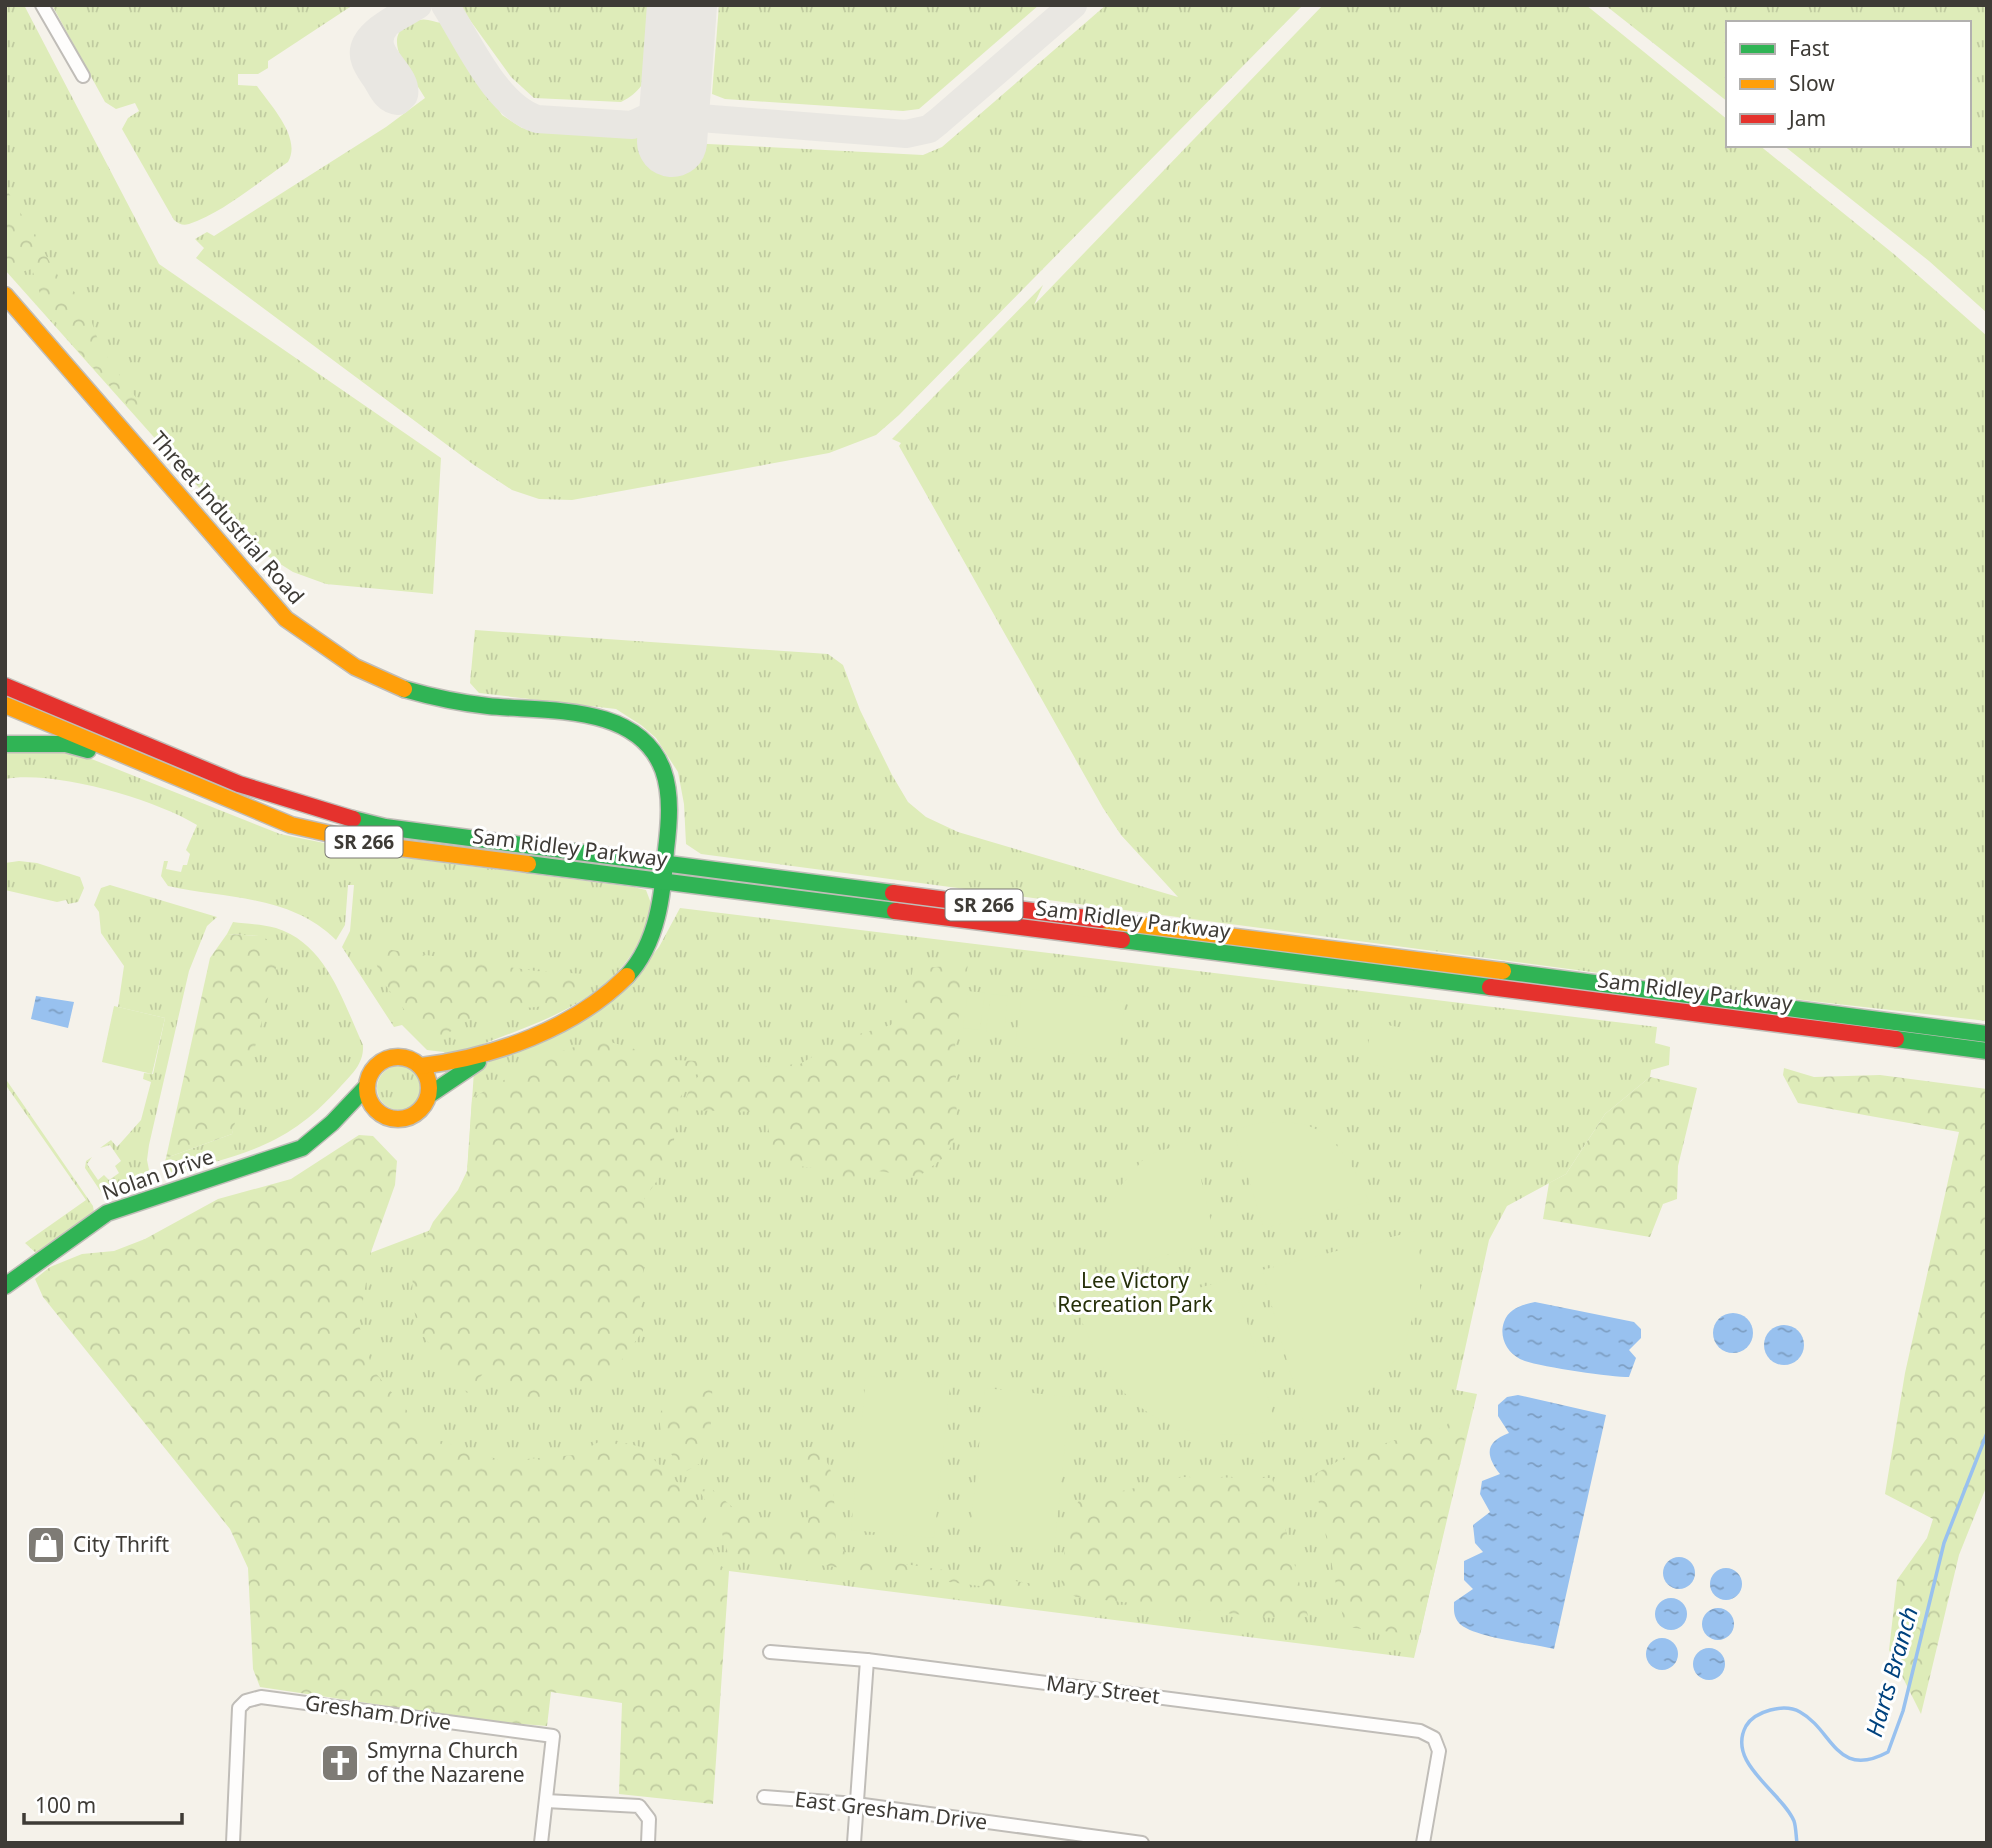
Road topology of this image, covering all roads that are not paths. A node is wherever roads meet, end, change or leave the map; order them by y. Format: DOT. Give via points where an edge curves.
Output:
graph roads {
  1 [pos="42,5"];
  2 [pos="83,76"];
  3 [pos="5,295"];
  4 [pos="5,686"];
  5 [pos="5,705"];
  6 [pos="5,744"];
  7 [pos="157,769"];
  8 [pos="665,863"];
  9 [pos="664,881"];
  10 [pos="1987,1034"];
  11 [pos="1987,1051"];
  12 [pos="492,1052"];
  13 [pos="421,1066"];
  14 [pos="367,1086"];
  15 [pos="429,1095"];
  16 [pos="376,1109"];
  17 [pos="334,1124"];
  18 [pos="7,1282"];
  19 [pos="770,1652"];
  20 [pos="867,1660"];
  21 [pos="764,1797"];
  22 [pos="546,1801"];
  23 [pos="856,1804"];
  24 [pos="233,1843"];
  25 [pos="541,1843"];
  26 [pos="648,1843"];
  27 [pos="854,1843"];
  28 [pos="1142,1843"];
  29 [pos="1423,1843"];
  1 -- 2 [label="street"];
  3 -- 8 [label="main road, Threet Industrial Road" via="286,619 327,650 380,680 455,701 591,715 628,728 644,741 657,756 670,795"];
  4 -- 8 [label="main road, Sam Ridley Parkway / SR 266" via="322,814 384,827"];
  5 -- 7 [label="main road, Sam Ridley Parkway / SR 266"];
  6 -- 7 [label="main road" via="66,744"];
  7 -- 9 [label="main road, Sam Ridley Parkway / SR 266" via="291,825 384,846"];
  8 -- 9 [label="main road, Threet Industrial Road"];
  8 -- 10 [label="main road, Sam Ridley Parkway / SR 266"];
  9 -- 11 [label="main road, Sam Ridley Parkway / SR 266"];
  9 -- 12 [label="main road" via="642,954 612,990 564,1021"];
  12 -- 13 [label="main road" via="448,1065"];
  12 -- 15 [label="main road"];
  13 -- 14 [label="main road" via="404,1057 386,1059 373,1070"];
  13 -- 15 [label="main road" via="430,1084"];
  14 -- 16 [label="main road"];
  14 -- 17 [label="main road, Nolan Drive"];
  15 -- 16 [label="main road" via="409,1117 389,1118"];
  16 -- 17 [label="main road, Nolan Drive"];
  17 -- 18 [label="main road, Nolan Drive" via="290,1154 107,1213"];
  19 -- 20 [label="street, Mary Street"];
  20 -- 23 [label="street"];
  20 -- 29 [label="street, Mary Street" via="1411,1730 1434,1738 1439,1755"];
  21 -- 23 [label="street, East Gresham Drive"];
  22 -- 24 [label="street, Gresham Drive" via="553,1736 269,1698 246,1701 239,1708"];
  22 -- 25 [label="street"];
  22 -- 26 [label="street" via="639,1806 649,1819"];
  23 -- 27 [label="street"];
  23 -- 28 [label="street, East Gresham Drive"];
}
